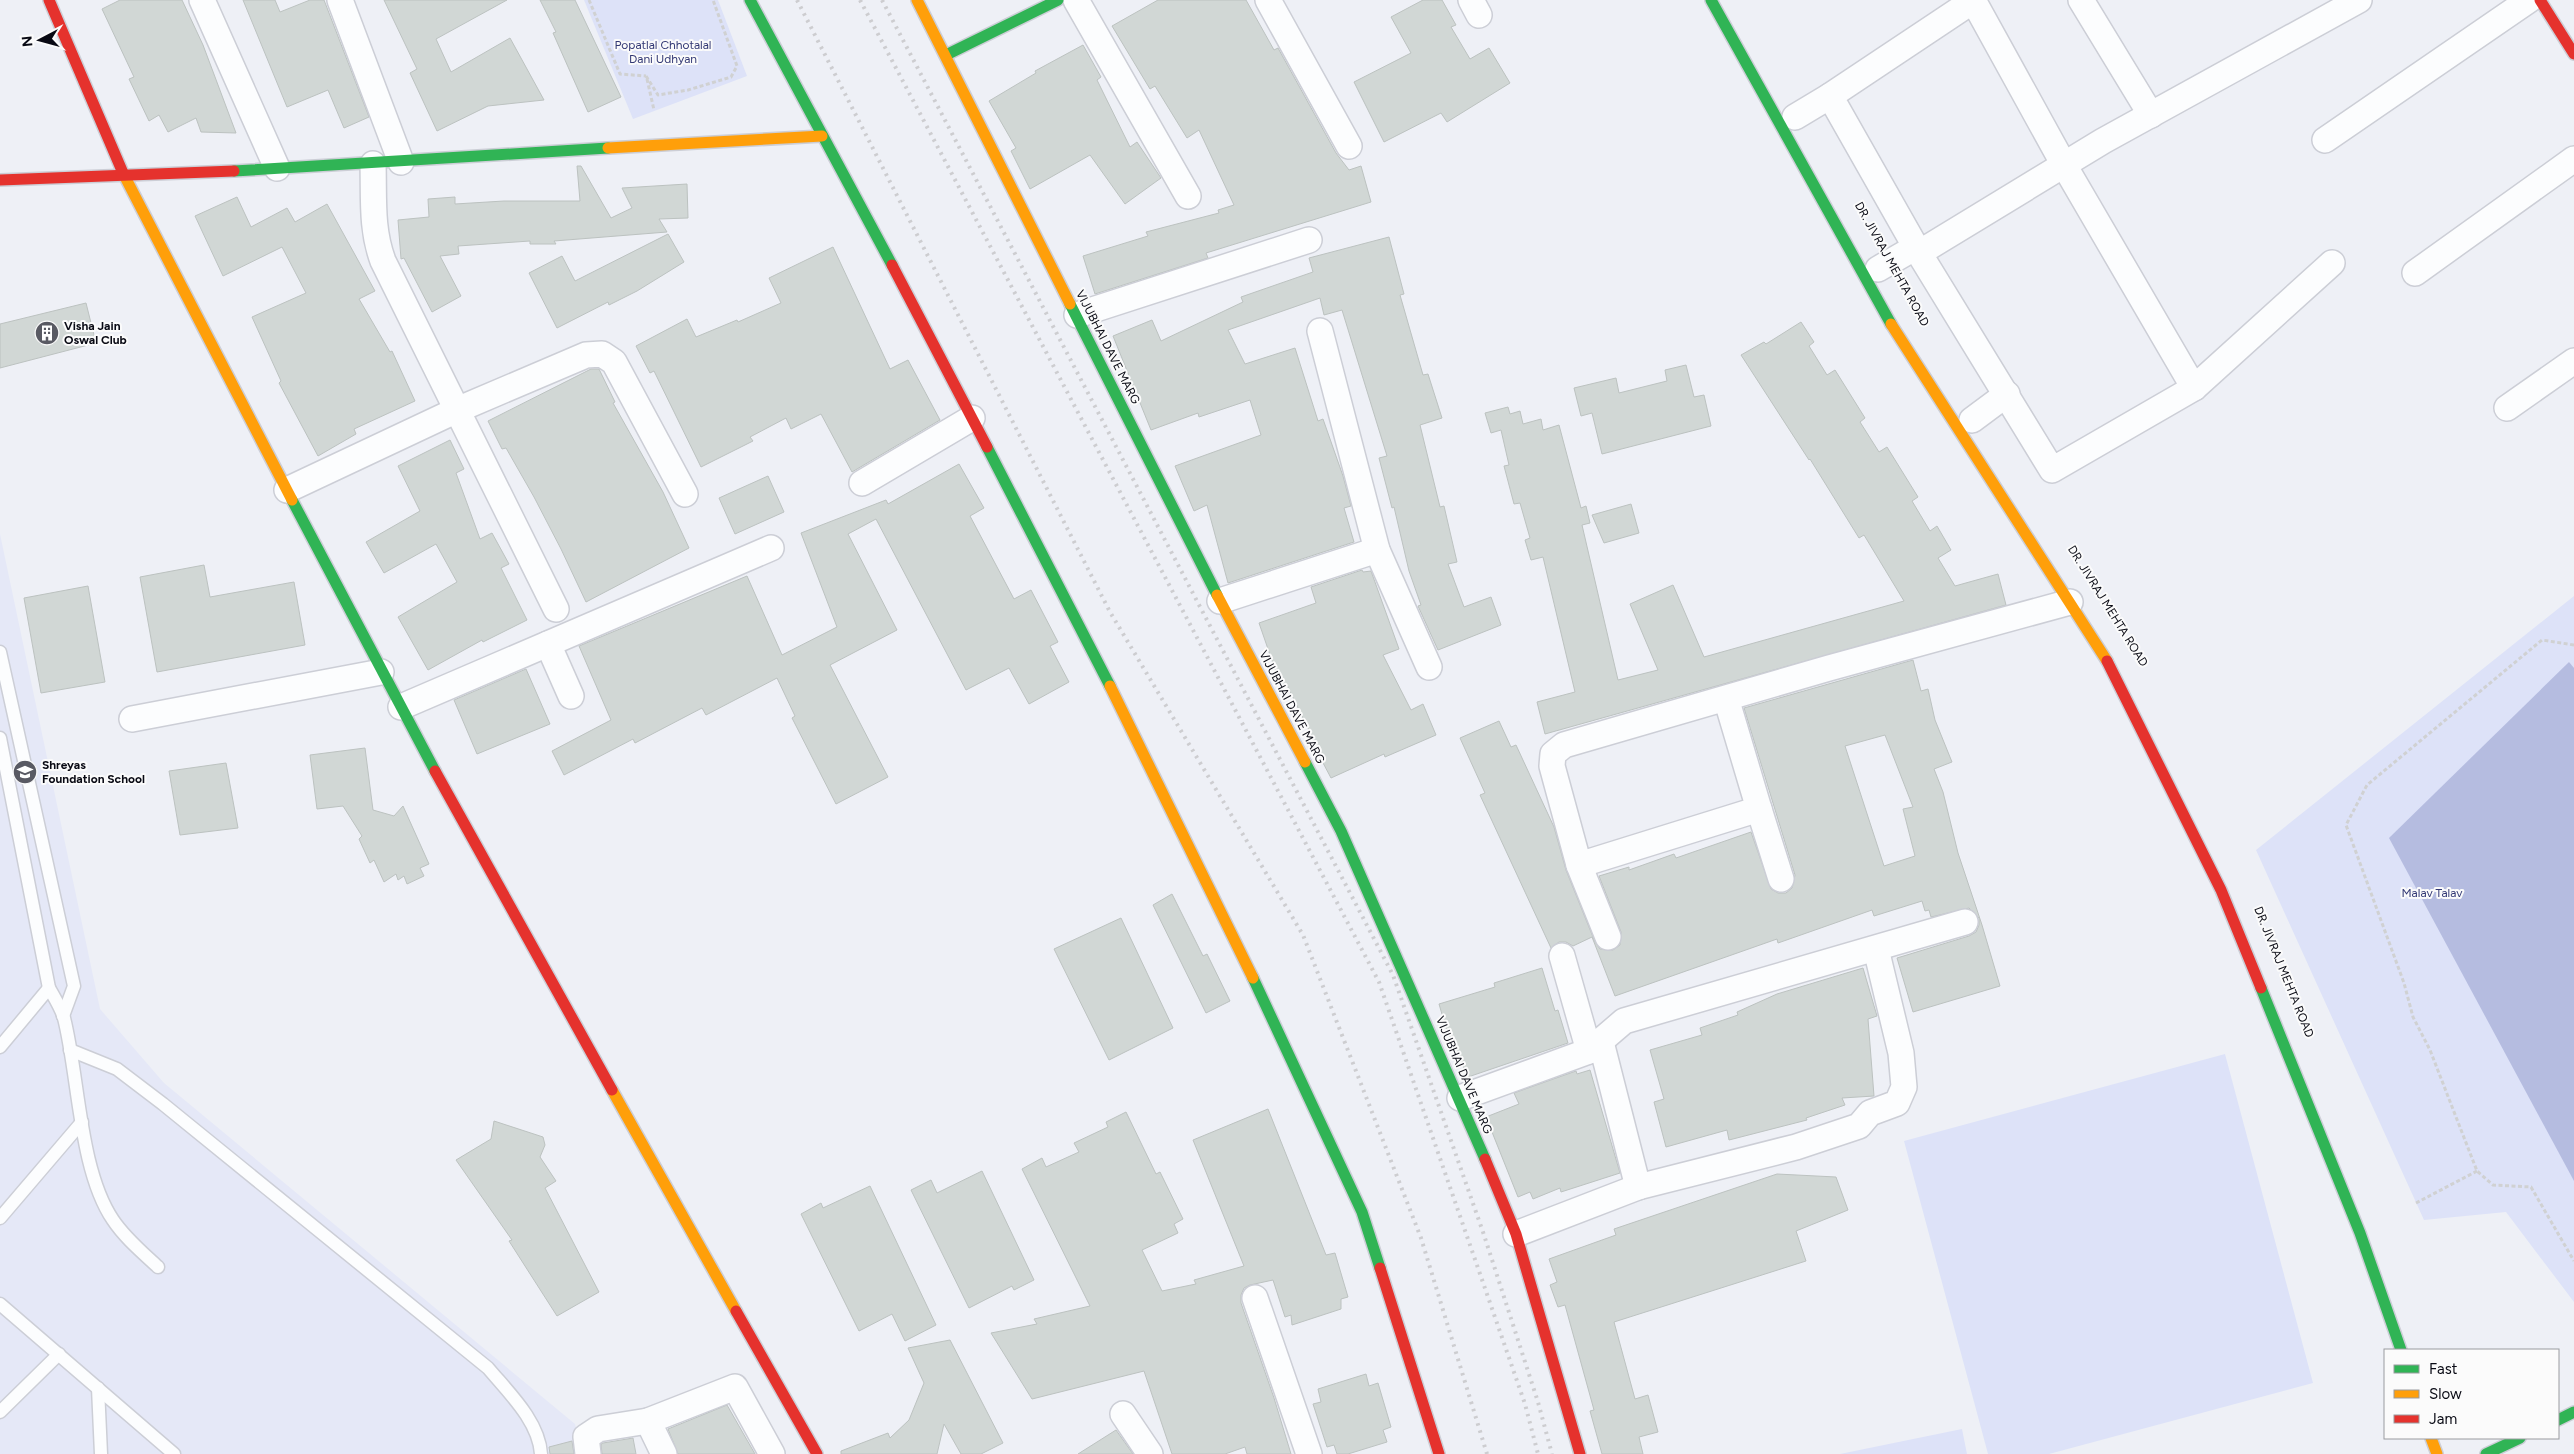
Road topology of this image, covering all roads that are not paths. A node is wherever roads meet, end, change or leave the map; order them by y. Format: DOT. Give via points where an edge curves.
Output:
graph roads {
  1 [pos="49,0"];
  2 [pos="202,0"];
  3 [pos="340,0"];
  4 [pos="750,0"];
  5 [pos="917,0"];
  6 [pos="1058,0"];
  7 [pos="1076,0"];
  8 [pos="1268,0"];
  9 [pos="1711,0"];
  10 [pos="1974,0"];
  11 [pos="2081,0"];
  12 [pos="2359,0"];
  13 [pos="2528,0"];
  14 [pos="2540,0"];
  15 [pos="2574,54"];
  16 [pos="946,55"];
  17 [pos="1830,96"];
  18 [pos="2151,115"];
  19 [pos="1795,117"];
  20 [pos="822,136"];
  21 [pos="2325,140"];
  22 [pos="1349,146"];
  23 [pos="2574,159"];
  24 [pos="401,162"];
  25 [pos="373,164"];
  26 [pos="2064,165"];
  27 [pos="277,168"];
  28 [pos="125,177"];
  29 [pos="0,180"];
  30 [pos="1188,196"];
  31 [pos="1309,240"];
  32 [pos="1918,250"];
  33 [pos="2332,263"];
  34 [pos="1878,269"];
  35 [pos="2414,273"];
  36 [pos="1077,315"];
  37 [pos="1320,332"];
  38 [pos="2574,361"];
  39 [pos="2194,388"];
  40 [pos="2007,394"];
  41 [pos="2507,408"];
  42 [pos="457,410"];
  43 [pos="972,418"];
  44 [pos="1972,420"];
  45 [pos="862,483"];
  46 [pos="287,490"];
  47 [pos="684,494"];
  48 [pos="770,548"];
  49 [pos="1377,550"];
  50 [pos="1220,601"];
  51 [pos="2070,602"];
  52 [pos="556,609"];
  53 [pos="548,644"];
  54 [pos="0,652"];
  55 [pos="1429,667"];
  56 [pos="381,672"];
  57 [pos="571,696"];
  58 [pos="1726,698"];
  59 [pos="401,707"];
  60 [pos="132,719"];
  61 [pos="0,738"];
  62 [pos="1759,809"];
  63 [pos="1579,865"];
  64 [pos="1781,879"];
  65 [pos="57,911"];
  66 [pos="36,915"];
  67 [pos="1966,922"];
  68 [pos="1608,937"];
  69 [pos="1876,949"];
  70 [pos="1562,956"];
  71 [pos="49,988"];
  72 [pos="63,1016"];
  73 [pos="1595,1046"];
  74 [pos="0,1047"];
  75 [pos="70,1050"];
  76 [pos="1460,1098"];
  77 [pos="82,1122"];
  78 [pos="1638,1187"];
  79 [pos="0,1218"];
  80 [pos="1516,1234"];
  81 [pos="158,1267"];
  82 [pos="1255,1298"];
  83 [pos="0,1304"];
  84 [pos="2408,1332"];
  85 [pos="2401,1349"];
  86 [pos="2414,1349"];
  87 [pos="58,1354"];
  88 [pos="769,1368"];
  89 [pos="735,1387"];
  90 [pos="98,1388"];
  91 [pos="0,1412"];
  92 [pos="2574,1412"];
  93 [pos="1123,1414"];
  94 [pos="648,1420"];
  95 [pos="2559,1420"];
  96 [pos="2431,1439"];
  97 [pos="2444,1439"];
  98 [pos="2518,1439"];
  99 [pos="102,1454"];
  100 [pos="174,1454"];
  101 [pos="541,1454"];
  102 [pos="588,1454"];
  103 [pos="664,1454"];
  104 [pos="772,1454"];
  105 [pos="817,1454"];
  106 [pos="1150,1454"];
  107 [pos="1309,1454"];
  108 [pos="1439,1454"];
  109 [pos="1580,1454"];
  110 [pos="2436,1454"];
  111 [pos="2449,1454"];
  112 [pos="2486,1454"];
  1 -- 28 [label="street"];
  2 -- 27 [label="street"];
  3 -- 24 [label="street"];
  4 -- 20 [label="street"];
  5 -- 16 [label="street, VIJUBHAI DAVE MARG"];
  6 -- 16 [label="street"];
  7 -- 30 [label="street"];
  8 -- 22 [label="street"];
  9 -- 51 [label="street" via="1877,302"];
  10 -- 17 [label="street"];
  10 -- 26 [label="street"];
  11 -- 18 [label="street"];
  12 -- 18 [label="street"];
  13 -- 21 [label="street"];
  14 -- 15 [label="street"];
  16 -- 36 [label="street, VIJUBHAI DAVE MARG"];
  17 -- 19 [label="street"];
  17 -- 32 [label="street"];
  18 -- 26 [label="street"];
  20 -- 24 [label="street" via="744,138"];
  20 -- 43 [label="street"];
  23 -- 35 [label="street"];
  24 -- 25 [label="street"];
  25 -- 27 [label="street"];
  25 -- 42 [label="street" via="373,224 382,261"];
  26 -- 32 [label="street"];
  26 -- 39 [label="street"];
  27 -- 28 [label="street"];
  28 -- 29 [label="street"];
  28 -- 46 [label="street"];
  31 -- 36 [label="street"];
  32 -- 34 [label="street"];
  32 -- 40 [label="street"];
  33 -- 39 [label="street"];
  36 -- 50 [label="street, VIJUBHAI DAVE MARG"];
  37 -- 49 [label="street"];
  38 -- 41 [label="street"];
  39 -- 40 [label="street" via="2052,470"];
  40 -- 44 [label="street"];
  42 -- 46 [label="street"];
  42 -- 47 [label="street" via="586,355 602,354 614,362"];
  42 -- 52 [label="street"];
  43 -- 45 [label="street"];
  43 -- 108 [label="street" via="1227,923 1362,1212"];
  46 -- 56 [label="street"];
  48 -- 53 [label="street"];
  49 -- 50 [label="street"];
  49 -- 55 [label="street"];
  50 -- 76 [label="street, VIJUBHAI DAVE MARG" via="1342,831"];
  51 -- 58 [label="street"];
  51 -- 85 [label="street" via="2115,673 2221,890 2360,1232"];
  53 -- 57 [label="street"];
  53 -- 59 [label="street"];
  54 -- 65 [label="lane"];
  56 -- 59 [label="street"];
  56 -- 60 [label="street"];
  58 -- 62 [label="street"];
  58 -- 63 [label="street" via="1564,746 1553,754 1552,766"];
  59 -- 88 [label="street" via="512,913"];
  61 -- 66 [label="lane"];
  62 -- 63 [label="street"];
  62 -- 64 [label="street"];
  63 -- 68 [label="street"];
  65 -- 66 [label="lane"];
  65 -- 72 [label="lane" via="74,986"];
  66 -- 71 [label="lane"];
  67 -- 69 [label="street"];
  69 -- 73 [label="street" via="1624,1021"];
  69 -- 78 [label="street" via="1901,1053 1904,1087 1897,1103 1870,1112 1859,1126 1796,1147"];
  70 -- 73 [label="street"];
  71 -- 72 [label="lane"];
  71 -- 74 [label="lane"];
  72 -- 75 [label="lane"];
  73 -- 76 [label="street"];
  73 -- 78 [label="street"];
  75 -- 77 [label="lane"];
  75 -- 101 [label="lane" via="117,1069 488,1368 522,1409 540,1442"];
  76 -- 80 [label="street, VIJUBHAI DAVE MARG"];
  77 -- 79 [label="lane"];
  77 -- 81 [label="lane" via="96,1184 113,1220"];
  78 -- 80 [label="street"];
  80 -- 109 [label="street, VIJUBHAI DAVE MARG"];
  82 -- 107 [label="street"];
  83 -- 87 [label="lane"];
  84 -- 86 [label="street"];
  87 -- 90 [label="lane"];
  87 -- 91 [label="lane"];
  88 -- 89 [label="street"];
  88 -- 105 [label="street"];
  89 -- 94 [label="street"];
  89 -- 104 [label="street"];
  90 -- 99 [label="lane"];
  90 -- 100 [label="lane"];
  92 -- 95 [label="street"];
  93 -- 106 [label="street"];
  94 -- 102 [label="street" via="598,1429 586,1437"];
  94 -- 103 [label="street"];
  96 -- 110 [label="street"];
  97 -- 111 [label="street"];
  98 -- 112 [label="street"];
}
